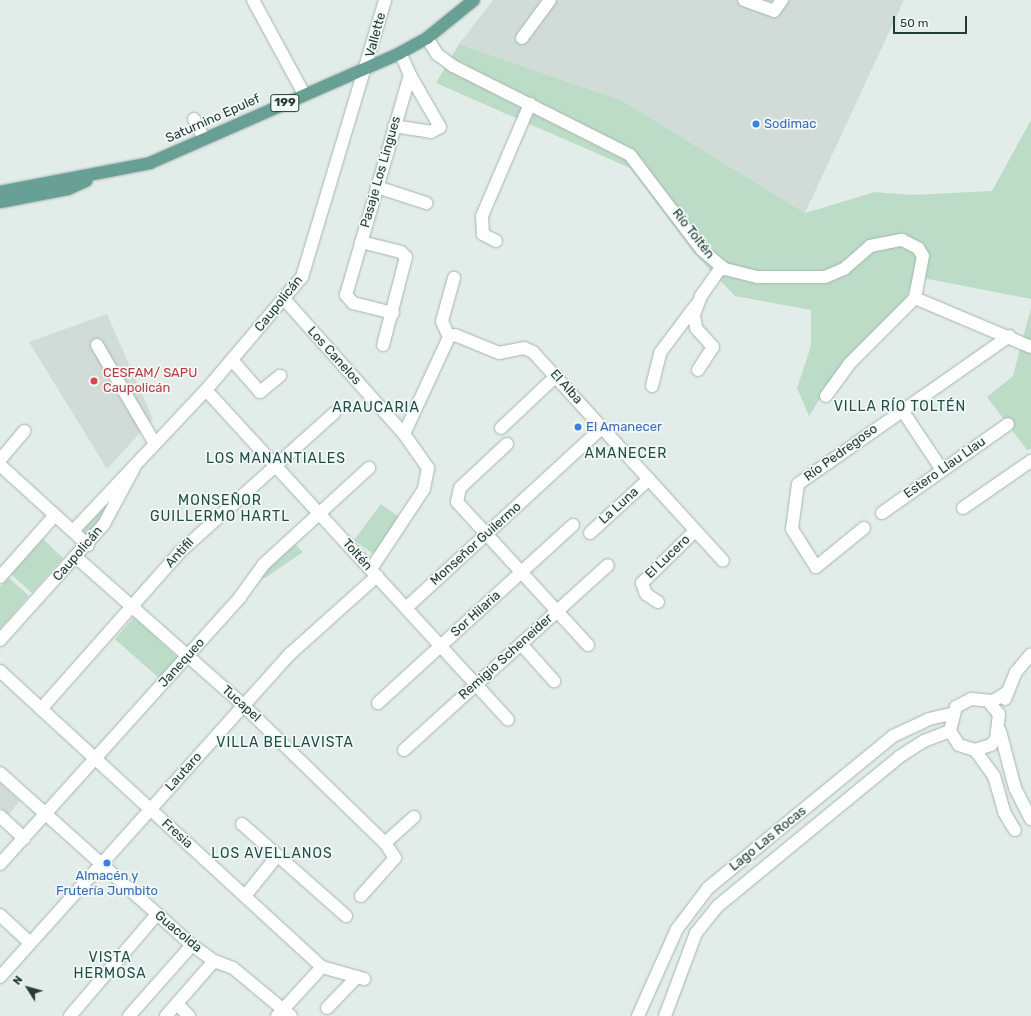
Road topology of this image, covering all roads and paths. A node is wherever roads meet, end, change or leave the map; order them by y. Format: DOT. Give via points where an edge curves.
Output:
graph roads {
  1 [pos="253,0"];
  2 [pos="385,0"];
  3 [pos="465,0"];
  4 [pos="474,0"];
  5 [pos="550,0"];
  6 [pos="744,0"];
  7 [pos="782,0"];
  8 [pos="453,15"];
  9 [pos="427,38"];
  10 [pos="522,38"];
  11 [pos="400,53"];
  12 [pos="367,69"];
  13 [pos="410,75"];
  14 [pos="304,94"];
  15 [pos="530,104"];
  16 [pos="194,119"];
  17 [pos="394,126"];
  18 [pos="204,139"];
  19 [pos="107,172"];
  20 [pos="377,187"];
  21 [pos="0,192"];
  22 [pos="0,202"];
  23 [pos="426,203"];
  24 [pos="496,241"];
  25 [pos="362,242"];
  26 [pos="721,267"];
  27 [pos="454,278"];
  28 [pos="915,298"];
  29 [pos="285,300"];
  30 [pos="698,302"];
  31 [pos="393,313"];
  32 [pos="1009,336"];
  33 [pos="449,337"];
  34 [pos="97,345"];
  35 [pos="383,345"];
  36 [pos="1031,347"];
  37 [pos="232,360"];
  38 [pos="698,370"];
  39 [pos="280,376"];
  40 [pos="556,376"];
  41 [pos="652,386"];
  42 [pos="206,390"];
  43 [pos="826,396"];
  44 [pos="902,410"];
  45 [pos="334,413"];
  46 [pos="1008,424"];
  47 [pos="501,428"];
  48 [pos="602,428"];
  49 [pos="24,431"];
  50 [pos="404,434"];
  51 [pos="154,442"];
  52 [pos="507,444"];
  53 [pos="140,457"];
  54 [pos="0,460"];
  55 [pos="1031,461"];
  56 [pos="275,465"];
  57 [pos="0,466"];
  58 [pos="369,468"];
  59 [pos="428,468"];
  60 [pos="942,470"];
  61 [pos="649,479"];
  62 [pos="963,508"];
  63 [pos="319,513"];
  64 [pos="882,513"];
  65 [pos="55,515"];
  66 [pos="573,525"];
  67 [pos="864,528"];
  68 [pos="73,531"];
  69 [pos="695,531"];
  70 [pos="590,532"];
  71 [pos="487,534"];
  72 [pos="88,545"];
  73 [pos="77,558"];
  74 [pos="723,561"];
  75 [pos="608,565"];
  76 [pos="521,572"];
  77 [pos="374,573"];
  78 [pos="0,577"];
  79 [pos="658,602"];
  80 [pos="133,607"];
  81 [pos="406,608"];
  82 [pos="557,611"];
  83 [pos="0,640"];
  84 [pos="521,644"];
  85 [pos="588,645"];
  86 [pos="441,646"];
  87 [pos="1031,654"];
  88 [pos="188,656"];
  89 [pos="0,671"];
  90 [pos="554,681"];
  91 [pos="476,685"];
  92 [pos="1006,693"];
  93 [pos="988,702"];
  94 [pos="378,703"];
  95 [pos="244,706"];
  96 [pos="41,708"];
  97 [pos="951,714"];
  98 [pos="508,720"];
  99 [pos="1000,727"];
  100 [pos="950,731"];
  101 [pos="404,750"];
  102 [pos="975,750"];
  103 [pos="95,759"];
  104 [pos="0,773"];
  105 [pos="150,809"];
  106 [pos="45,814"];
  107 [pos="0,816"];
  108 [pos="414,817"];
  109 [pos="1031,818"];
  110 [pos="242,824"];
  111 [pos="1015,830"];
  112 [pos="24,838"];
  113 [pos="385,843"];
  114 [pos="277,856"];
  115 [pos="0,864"];
  116 [pos="102,864"];
  117 [pos="245,896"];
  118 [pos="361,896"];
  119 [pos="156,914"];
  120 [pos="0,915"];
  121 [pos="346,916"];
  122 [pos="30,943"];
  123 [pos="192,945"];
  124 [pos="214,961"];
  125 [pos="322,967"];
  126 [pos="0,977"];
  127 [pos="177,1004"];
  128 [pos="327,1008"];
  129 [pos="284,1014"];
  130 [pos="70,1016"];
  131 [pos="128,1016"];
  132 [pos="166,1016"];
  133 [pos="189,1016"];
  134 [pos="638,1016"];
  135 [pos="665,1016"];
  1 -- 14 [label="street"];
  2 -- 12 [label="street, Vallette"];
  3 -- 8 [label="main road, Saturnino Epulef / 199"];
  4 -- 8 [label="main road, Saturnino Epulef / 199"];
  5 -- 10 [label="street"];
  6 -- 7 [label="street" via="774,11"];
  8 -- 9 [label="main road, Saturnino Epulef / 199"];
  9 -- 11 [label="main road, Saturnino Epulef / 199"];
  9 -- 15 [label="street, Río Toltén" via="447,63"];
  11 -- 12 [label="main road, Saturnino Epulef / 199"];
  11 -- 13 [label="street"];
  12 -- 14 [label="main road, Saturnino Epulef / 199"];
  12 -- 29 [label="street, Caupolicán" via="307,268"];
  13 -- 17 [label="street, Pasaje Los Lingues"];
  13 -- 17 [label="street" via="440,127 431,132"];
  14 -- 18 [label="main road, Saturnino Epulef / 199"];
  15 -- 24 [label="street" via="482,216 483,234"];
  15 -- 26 [label="street, Río Toltén" via="630,155 702,250"];
  16 -- 18 [label="street"];
  17 -- 20 [label="street, Pasaje Los Lingues"];
  18 -- 19 [label="main road, Saturnino Epulef / 199" via="150,163"];
  19 -- 21 [label="main road, Saturnino Epulef / 199"];
  19 -- 22 [label="main road, Saturnino Epulef / 199" via="68,189"];
  20 -- 23 [label="street"];
  20 -- 25 [label="street, Pasaje Los Lingues"];
  25 -- 31 [label="street" via="401,252 406,257"];
  25 -- 31 [label="street, Pasaje Los Lingues" via="346,291 353,303"];
  26 -- 28 [label="street, Río Toltén" via="758,277 825,277 844,269 870,246 902,240 918,248 923,256"];
  26 -- 30 [label="street"];
  27 -- 33 [label="street" via="442,321"];
  28 -- 32 [label="street"];
  28 -- 43 [label="street" via="849,364"];
  29 -- 37 [label="street, Caupolicán"];
  29 -- 50 [label="street, Los Canelos"];
  30 -- 38 [label="street" via="695,323 713,347"];
  30 -- 41 [label="street" via="660,353"];
  31 -- 35 [label="street"];
  32 -- 36 [label="street"];
  32 -- 44 [label="street, Río Pedregoso"];
  33 -- 40 [label="street, El Alba" via="455,335 499,353 528,348"];
  33 -- 50 [label="street"];
  34 -- 51 [label="street"];
  37 -- 39 [label="street" via="260,392"];
  37 -- 42 [label="street, Caupolicán"];
  40 -- 47 [label="street"];
  40 -- 48 [label="street, El Alba"];
  42 -- 51 [label="street, Caupolicán"];
  42 -- 56 [label="street, Toltén"];
  44 -- 60 [label="street"];
  44 -- 67 [label="street, Río Pedregoso" via="798,484 792,529 816,567"];
  45 -- 56 [label="street, Antifil"];
  46 -- 60 [label="street, Estero Llau Llau"];
  48 -- 61 [label="street, El Alba"];
  48 -- 71 [label="street, Monseñor Guilermo"];
  49 -- 54 [label="street"];
  50 -- 59 [label="street, Los Canelos"];
  51 -- 53 [label="street, Caupolicán"];
  52 -- 71 [label="street" via="457,495 458,502"];
  53 -- 68 [label="street, Caupolicán"];
  53 -- 72 [label="street, Caupolicán" via="114,509"];
  55 -- 62 [label="street"];
  56 -- 63 [label="street, Toltén"];
  56 -- 80 [label="street, Antifil" via="181,551"];
  57 -- 65 [label="street"];
  58 -- 63 [label="street, Janequeo"];
  59 -- 77 [label="street, Lautaro" via="424,488"];
  60 -- 64 [label="street, Estero Llau Llau"];
  61 -- 69 [label="street, El Alba"];
  61 -- 70 [label="street, La Luna"];
  63 -- 77 [label="street, Toltén"];
  63 -- 88 [label="street, Janequeo" via="263,565 240,597"];
  65 -- 68 [label="street"];
  65 -- 78 [label="street"];
  66 -- 76 [label="street, Sor Hilaria"];
  68 -- 72 [label="street"];
  69 -- 74 [label="street, El Alba"];
  69 -- 79 [label="street, El Lucero" via="642,583 646,594"];
  71 -- 76 [label="street"];
  71 -- 81 [label="street, Monseñor Guilermo"];
  72 -- 73 [label="street, Caupolicán"];
  73 -- 80 [label="street, Tucapel"];
  73 -- 83 [label="street, Caupolicán"];
  75 -- 82 [label="street, Remigio Scheneider"];
  76 -- 82 [label="street"];
  76 -- 86 [label="street, Sor Hilaria"];
  77 -- 81 [label="street, Toltén"];
  77 -- 95 [label="street, Lautaro" via="290,654"];
  80 -- 88 [label="street, Tucapel"];
  80 -- 96 [label="street, Antifil"];
  81 -- 86 [label="street, Toltén"];
  82 -- 84 [label="street, Remigio Scheneider"];
  82 -- 85 [label="street"];
  84 -- 90 [label="street"];
  84 -- 91 [label="street, Remigio Scheneider"];
  86 -- 91 [label="street, Toltén"];
  86 -- 94 [label="street, Sor Hilaria"];
  87 -- 92 [label="street"];
  88 -- 95 [label="street, Tucapel"];
  88 -- 103 [label="street, Janequeo"];
  89 -- 96 [label="street, Fresia"];
  91 -- 98 [label="street, Toltén"];
  91 -- 101 [label="street, Remigio Scheneider"];
  92 -- 93 [label="street"];
  92 -- 99 [label="street"];
  93 -- 97 [label="street" via="971,699 962,701"];
  93 -- 99 [label="street" via="994,707"];
  95 -- 105 [label="street, Lautaro"];
  95 -- 113 [label="street, Tucapel"];
  96 -- 103 [label="street, Fresia"];
  97 -- 100 [label="street"];
  97 -- 134 [label="street, Lago Las Rocas" via="929,719 893,736 708,888 677,929"];
  99 -- 102 [label="street" via="991,745"];
  99 -- 109 [label="street" via="1015,788"];
  100 -- 102 [label="street" via="959,745"];
  100 -- 135 [label="street, Lago Las Rocas" via="924,740 899,757 719,905 696,933"];
  102 -- 111 [label="street" via="994,776 1004,812"];
  103 -- 105 [label="street, Fresia"];
  103 -- 106 [label="street, Janequeo"];
  104 -- 106 [label="street, Guacolda"];
  105 -- 116 [label="street, Lautaro"];
  105 -- 117 [label="street, Fresia"];
  106 -- 112 [label="street, Janequeo"];
  106 -- 116 [label="street, Guacolda"];
  107 -- 112 [label="street"];
  108 -- 113 [label="street"];
  110 -- 114 [label="street"];
  112 -- 115 [label="street, Janequeo"];
  113 -- 118 [label="street, Tucapel" via="395,858"];
  114 -- 117 [label="street"];
  114 -- 121 [label="street"];
  116 -- 119 [label="street, Guacolda"];
  116 -- 122 [label="street, Lautaro"];
  117 -- 125 [label="street, Fresia"];
  119 -- 123 [label="street, Guacolda"];
  119 -- 130 [label="street"];
  120 -- 122 [label="street"];
  122 -- 126 [label="street, Lautaro"];
  123 -- 124 [label="street, Guacolda"];
  123 -- 131 [label="street"];
  124 -- 127 [label="street"];
  124 -- 129 [label="street, Guacolda" via="233,968"];
  125 -- 128 [label="street, Fresia" via="360,978"];
  125 -- 129 [label="street"];
  127 -- 132 [label="street"];
  127 -- 133 [label="street"];
}
